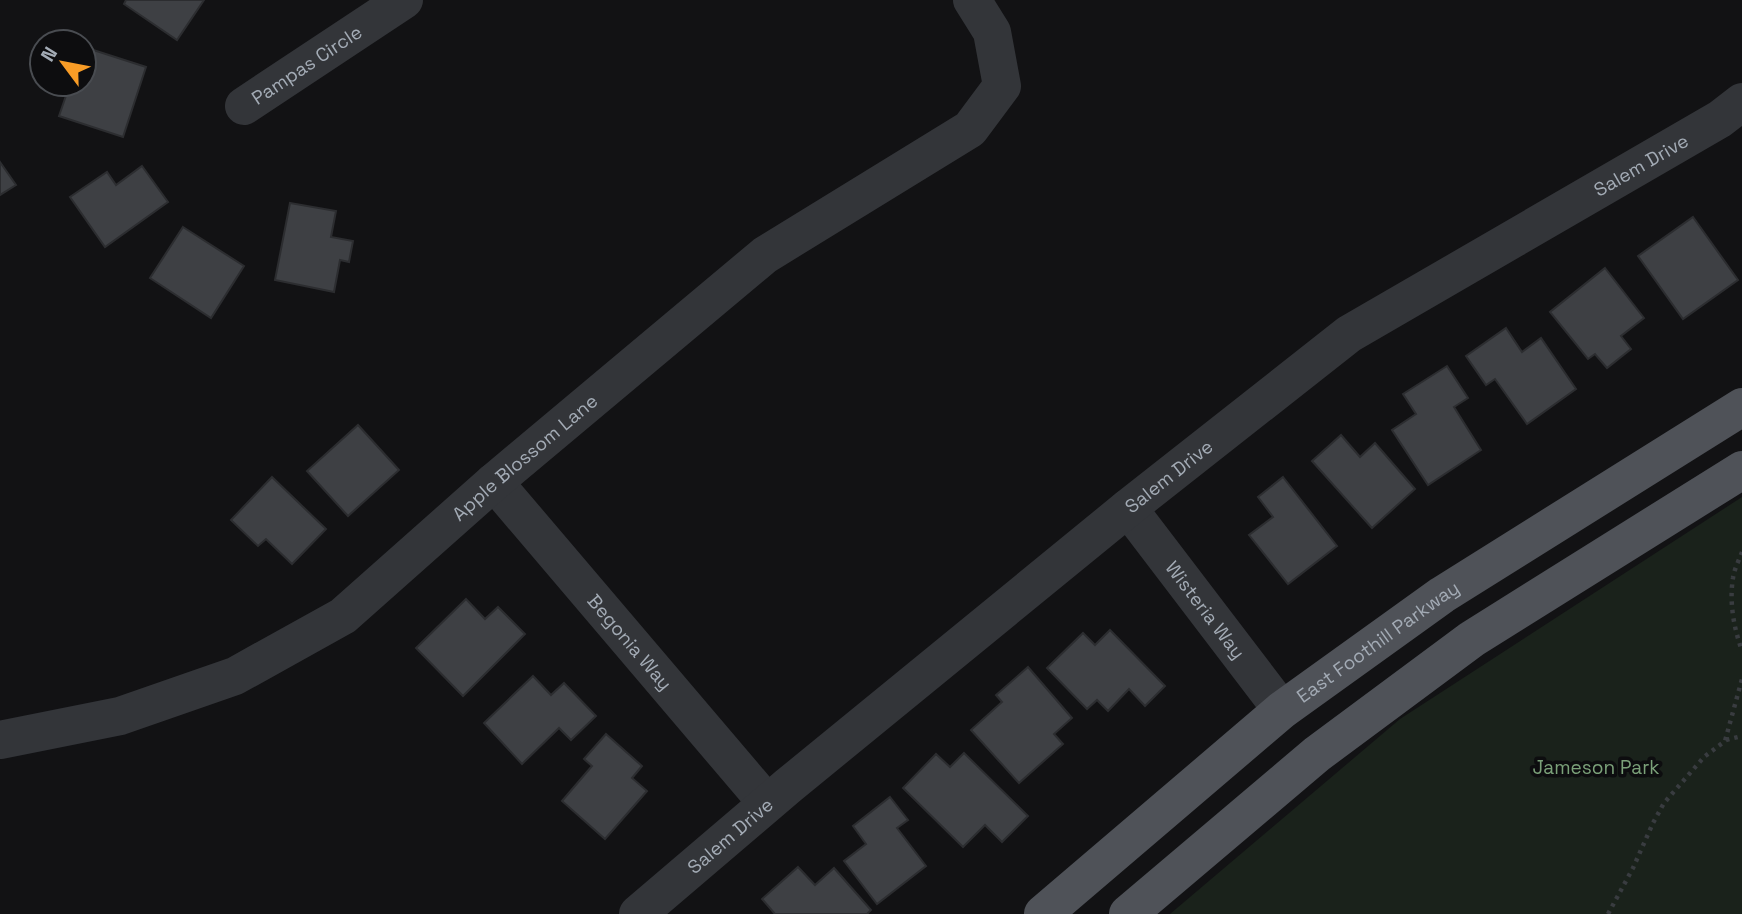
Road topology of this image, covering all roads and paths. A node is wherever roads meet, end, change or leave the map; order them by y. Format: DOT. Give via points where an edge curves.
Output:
graph roads {
  1 [pos="404,0"];
  2 [pos="972,0"];
  3 [pos="1742,102"];
  4 [pos="244,107"];
  5 [pos="1742,407"];
  6 [pos="1742,470"];
  7 [pos="494,482"];
  8 [pos="1128,508"];
  9 [pos="1742,552"];
  10 [pos="1742,651"];
  11 [pos="1742,678"];
  12 [pos="1282,710"];
  13 [pos="1742,736"];
  14 [pos="0,740"];
  15 [pos="1725,741"];
  16 [pos="767,803"];
  17 [pos="638,914"];
  18 [pos="1043,914"];
  19 [pos="1128,914"];
  20 [pos="1608,914"];
  1 -- 4 [label="street, Pampas Circle"];
  2 -- 7 [label="street, Apple Blossom Lane" via="992,32 1002,86 970,129 765,255"];
  3 -- 8 [label="street, Salem Drive" via="1349,334"];
  5 -- 12 [label="main road, East Foothill Parkway" via="1442,595"];
  6 -- 19 [label="main road" via="1472,639 1317,754"];
  7 -- 14 [label="street, Apple Blossom Lane" via="343,615 234,676 120,716"];
  7 -- 16 [label="street, Begonia Way"];
  8 -- 12 [label="street, Wisteria Way"];
  8 -- 16 [label="street, Salem Drive"];
  9 -- 10 [label="path" via="1733,576 1732,606"];
  11 -- 15 [label="path"];
  12 -- 18 [label="main road, East Foothill Parkway"];
  13 -- 15 [label="path"];
  15 -- 20 [label="path" via="1704,757 1664,803"];
  16 -- 17 [label="street, Salem Drive"];
}
